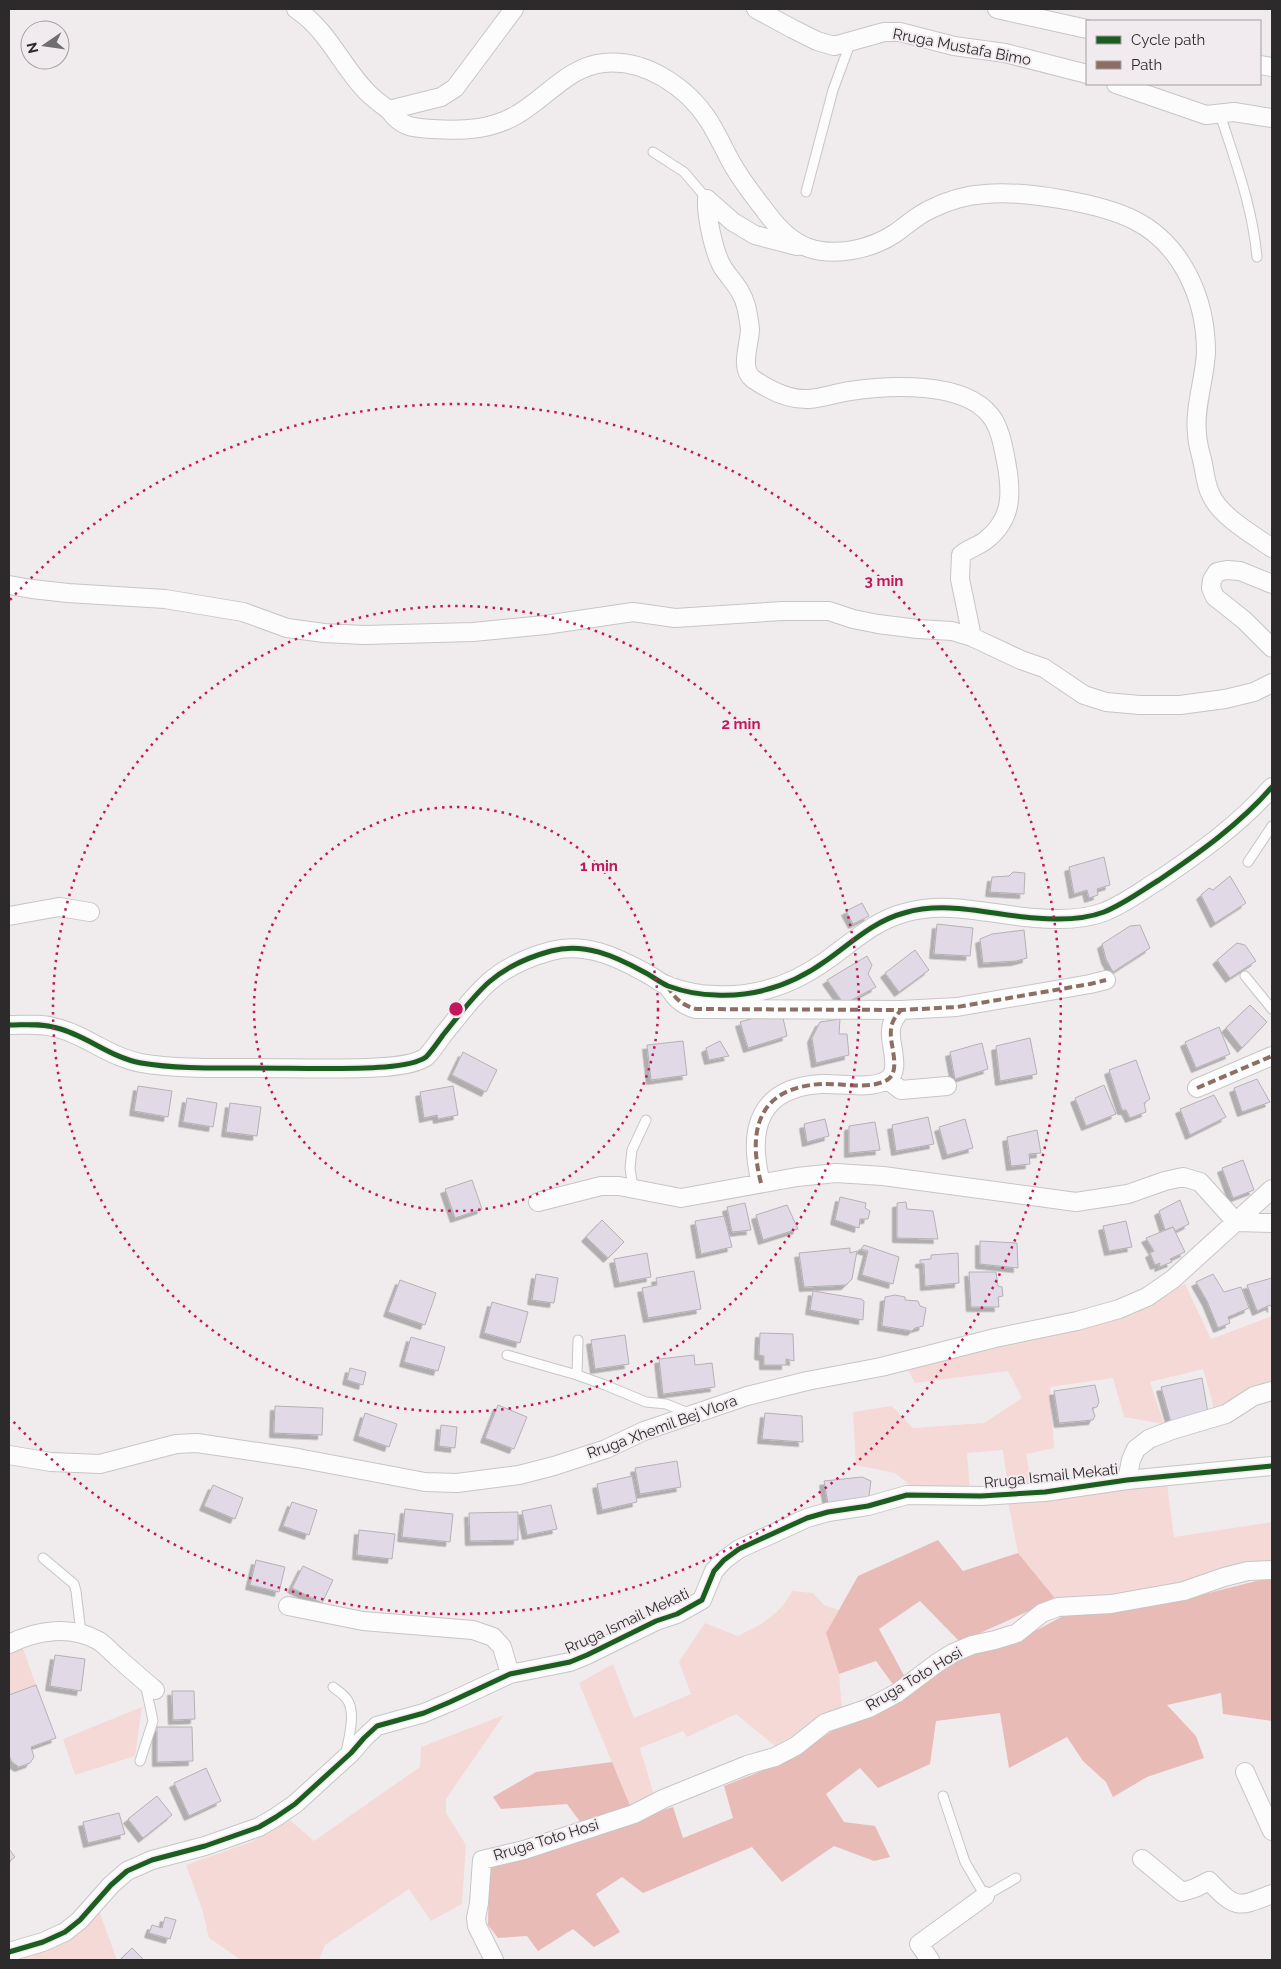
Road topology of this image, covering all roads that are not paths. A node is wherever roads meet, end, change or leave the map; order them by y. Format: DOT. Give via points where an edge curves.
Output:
graph roads {
  1 [pos="296,9"];
  2 [pos="514,9"];
  3 [pos="756,9"];
  4 [pos="997,9"];
  5 [pos="1086,29"];
  6 [pos="851,41"];
  7 [pos="1086,74"];
  8 [pos="1119,85"];
  9 [pos="389,110"];
  10 [pos="1220,114"];
  11 [pos="1272,118"];
  12 [pos="653,152"];
  13 [pos="806,192"];
  14 [pos="707,199"];
  15 [pos="808,248"];
  16 [pos="1257,258"];
  17 [pos="1272,548"];
  18 [pos="1272,584"];
  19 [pos="10,587"];
  20 [pos="972,636"];
  21 [pos="1272,648"];
  22 [pos="1272,683"];
  23 [pos="1270,795"];
  24 [pos="1272,826"];
  25 [pos="1248,862"];
  26 [pos="90,912"];
  27 [pos="9,916"];
  28 [pos="1246,976"];
  29 [pos="1106,980"];
  30 [pos="666,985"];
  31 [pos="1272,1009"];
  32 [pos="901,1010"];
  33 [pos="9,1025"];
  34 [pos="1272,1056"];
  35 [pos="888,1080"];
  36 [pos="947,1086"];
  37 [pos="1196,1088"];
  38 [pos="646,1120"];
  39 [pos="761,1183"];
  40 [pos="633,1188"];
  41 [pos="1272,1189"];
  42 [pos="538,1202"];
  43 [pos="1236,1222"];
  44 [pos="1272,1223"];
  45 [pos="578,1340"];
  46 [pos="507,1355"];
  47 [pos="577,1375"];
  48 [pos="1272,1391"];
  49 [pos="691,1414"];
  50 [pos="9,1455"];
  51 [pos="1272,1466"];
  52 [pos="1127,1480"];
  53 [pos="43,1558"];
  54 [pos="1272,1570"];
  55 [pos="288,1606"];
  56 [pos="81,1633"];
  57 [pos="9,1644"];
  58 [pos="510,1674"];
  59 [pos="150,1686"];
  60 [pos="333,1687"];
  61 [pos="345,1759"];
  62 [pos="140,1761"];
  63 [pos="1245,1772"];
  64 [pos="943,1796"];
  65 [pos="1272,1831"];
  66 [pos="1142,1859"];
  67 [pos="1016,1878"];
  68 [pos="1272,1894"];
  69 [pos="985,1896"];
  70 [pos="9,1952"];
  71 [pos="494,1960"];
  72 [pos="930,1960"];
  1 -- 9 [label="street" via="323,32 368,93"];
  2 -- 9 [label="street" via="455,88 441,97"];
  3 -- 6 [label="street, Rruga Mustafa Bimo" via="818,41 834,46"];
  4 -- 5 [label="street"];
  6 -- 7 [label="street, Rruga Mustafa Bimo" via="884,32 900,32 954,46 1005,53"];
  6 -- 13 [label="lane" via="833,90"];
  8 -- 10 [label="street" via="1206,115"];
  9 -- 15 [label="street" via="398,122 416,128 477,129 493,126 521,113 559,82 588,67 620,62 640,66 682,90 694,102 707,118 744,184 774,222 790,238"];
  10 -- 11 [label="street" via="1234,112"];
  10 -- 16 [label="lane" via="1246,191"];
  12 -- 14 [label="lane" via="684,172"];
  14 -- 15 [label="street" via="733,222 755,235"];
  14 -- 20 [label="street" via="716,250 747,307 750,330 746,358 751,377 788,397 809,399 876,388 935,390 962,396 991,416 1001,440 1011,492 998,530 960,555 960,579"];
  15 -- 17 [label="street" via="825,251 862,248 890,236 930,209 988,193 1019,194 1088,205 1126,217 1156,233 1186,270 1201,314 1206,349 1196,432 1211,496 1222,510"];
  18 -- 21 [label="street" via="1240,571 1227,570 1217,572 1211,588 1215,596"];
  19 -- 20 [label="street" via="165,599 243,612 287,628 324,633 473,632 632,612 675,618 814,610 878,624"];
  20 -- 22 [label="street" via="1044,668 1084,694 1106,702 1180,704 1225,699 1254,692"];
  23 -- 30 [label="street" via="1181,865 1129,900 1104,912 1062,919 974,909 925,908 880,922 825,962 769,990 742,995 713,995"];
  24 -- 25 [label="lane"];
  26 -- 27 [label="street" via="59,907"];
  28 -- 31 [label="lane"];
  29 -- 32 [label="street" via="957,1007"];
  30 -- 32 [label="street" via="684,1006 696,1009"];
  30 -- 33 [label="street" via="612,956 584,948 548,952 527,959 488,982 424,1058 388,1067 192,1067 140,1063 111,1054 61,1028 41,1024"];
  32 -- 35 [label="street" via="890,1028 894,1061 893,1073"];
  34 -- 37 [label="street"];
  35 -- 36 [label="street" via="901,1090"];
  35 -- 39 [label="street" via="859,1085 801,1086 770,1103 756,1129 757,1167"];
  38 -- 40 [label="lane" via="632,1150"];
  39 -- 40 [label="street" via="681,1198"];
  39 -- 43 [label="street" via="836,1173 883,1176 1076,1202 1128,1194 1183,1177 1200,1182"];
  40 -- 42 [label="street" via="600,1186"];
  41 -- 43 [label="street, Rruga Xhemil Bej Vlora"];
  43 -- 44 [label="street"];
  43 -- 49 [label="street, Rruga Xhemil Bej Vlora" via="1173,1280 1119,1309 881,1367 774,1389"];
  45 -- 47 [label="lane"];
  46 -- 47 [label="lane"];
  47 -- 49 [label="lane" via="646,1402 666,1404"];
  48 -- 52 [label="street" via="1254,1396 1226,1414 1149,1439 1136,1449"];
  49 -- 50 [label="street, Rruga Xhemil Bej Vlora" via="606,1449 554,1466 519,1475 457,1483 424,1482 197,1443 176,1444 100,1464 51,1462"];
  51 -- 52 [label="street, Rruga Ismail Mekati"];
  52 -- 58 [label="street, Rruga Ismail Mekati" via="981,1496 907,1495 807,1518 739,1549 714,1571 702,1600 676,1614 656,1620 570,1662"];
  53 -- 56 [label="lane" via="74,1584"];
  54 -- 71 [label="street, Rruga Toto Hosi" via="1248,1571 1184,1591 1111,1604 1058,1607 1042,1613 1017,1633 953,1653 897,1693 869,1708 826,1723 796,1746 774,1757 739,1768 634,1814 524,1850 482,1860 476,1918"];
  55 -- 58 [label="street" via="363,1622 473,1630 493,1637 502,1647"];
  56 -- 57 [label="street" via="37,1634"];
  56 -- 59 [label="street" via="100,1642"];
  58 -- 61 [label="street, Rruga Ismail Mekati" via="442,1706 377,1726"];
  59 -- 62 [label="lane" via="153,1721"];
  60 -- 61 [label="lane" via="351,1706"];
  61 -- 70 [label="street, Rruga Ismail Mekati" via="295,1804 259,1827 152,1860 127,1871 80,1920 64,1932 37,1945"];
  63 -- 65 [label="street"];
  64 -- 69 [label="lane" via="964,1862"];
  66 -- 68 [label="street" via="1182,1892 1209,1881 1227,1900 1238,1904 1248,1904"];
  67 -- 69 [label="lane"];
  69 -- 72 [label="street" via="920,1944"];
}
